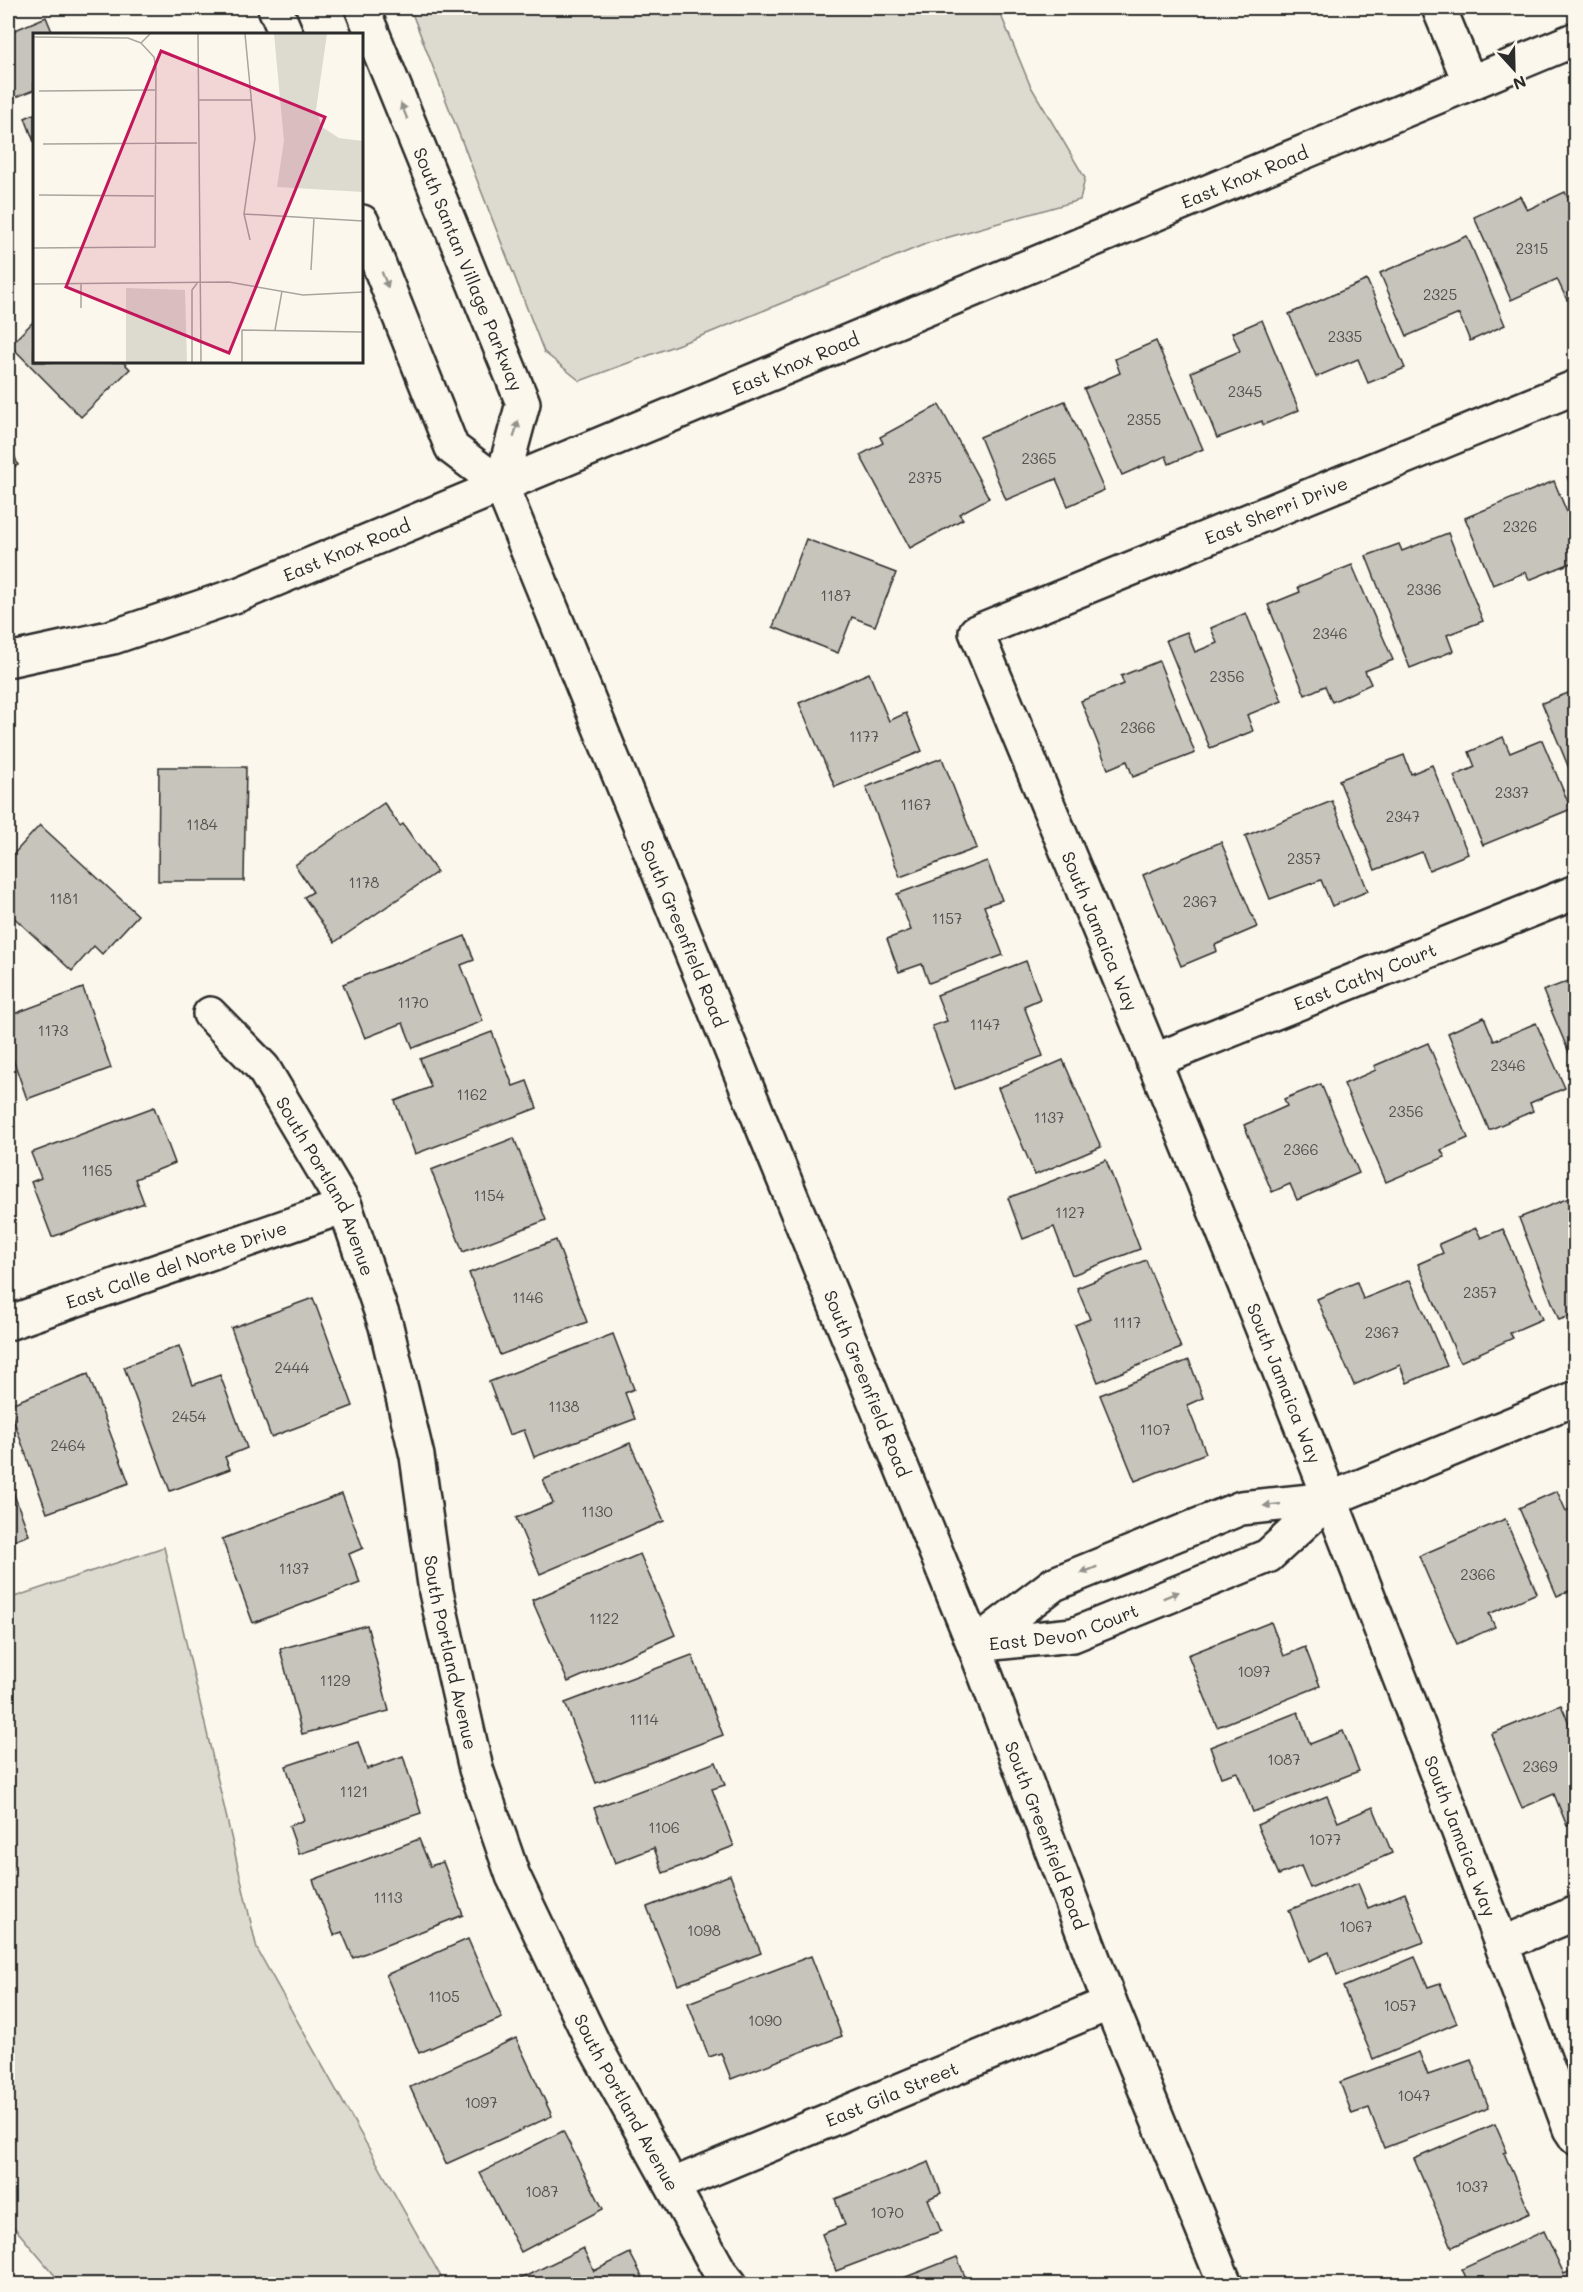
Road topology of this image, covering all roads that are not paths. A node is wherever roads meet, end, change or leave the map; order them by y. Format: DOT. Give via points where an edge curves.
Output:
graph roads {
  1 [pos="275,8"];
  2 [pos="362,8"];
  3 [pos="1439,8"];
  4 [pos="286,33"];
  5 [pos="1575,39"];
  6 [pos="1470,83"];
  7 [pos="363,225"];
  8 [pos="1575,387"];
  9 [pos="501,485"];
  10 [pos="976,632"];
  11 [pos="8,660"];
  12 [pos="1575,892"];
  13 [pos="210,1014"];
  14 [pos="1153,1061"];
  15 [pos="345,1206"];
  16 [pos="8,1323"];
  17 [pos="1575,1398"];
  18 [pos="1330,1499"];
  19 [pos="974,1645"];
  20 [pos="1575,1913"];
  21 [pos="1502,1944"];
  22 [pos="1110,2003"];
  23 [pos="1575,2138"];
  24 [pos="673,2185"];
  25 [pos="730,2284"];
  26 [pos="1225,2284"];
  1 -- 4 [label="street"];
  9 -- 2 [label="street, South Santan Village Parkway, one-way" via="523,403"];
  3 -- 6 [label="street"];
  5 -- 6 [label="street, East Knox Road"];
  6 -- 9 [label="street, East Knox Road"];
  7 -- 9 [label="street, one-way" via="452,448"];
  8 -- 10 [label="street, East Sherri Drive"];
  9 -- 11 [label="street, East Knox Road" via="240,594 113,637"];
  9 -- 19 [label="street, South Greenfield Road"];
  10 -- 14 [label="street, South Jamaica Way"];
  12 -- 14 [label="street, East Cathy Court"];
  13 -- 15 [label="street, South Portland Avenue" via="263,1068"];
  14 -- 18 [label="street, South Jamaica Way"];
  15 -- 16 [label="street, East Calle del Norte Drive"];
  15 -- 24 [label="street, South Portland Avenue" via="389,1337 417,1456 436,1592 476,1769 513,1876 593,2043"];
  17 -- 18 [label="street, East Devon Court"];
  18 -- 19 [label="street, East Devon Court, one-way" via="1241,1508 1054,1584"];
  19 -- 18 [label="street, East Devon Court, one-way" via="1073,1635 1268,1556"];
  18 -- 21 [label="street, South Jamaica Way"];
  19 -- 22 [label="street, South Greenfield Road"];
  20 -- 21 [label="street"];
  21 -- 23 [label="street, South Jamaica Way"];
  22 -- 24 [label="street, East Gila Street"];
  22 -- 26 [label="street, South Greenfield Road"];
  24 -- 25 [label="street, South Portland Avenue"];
}
